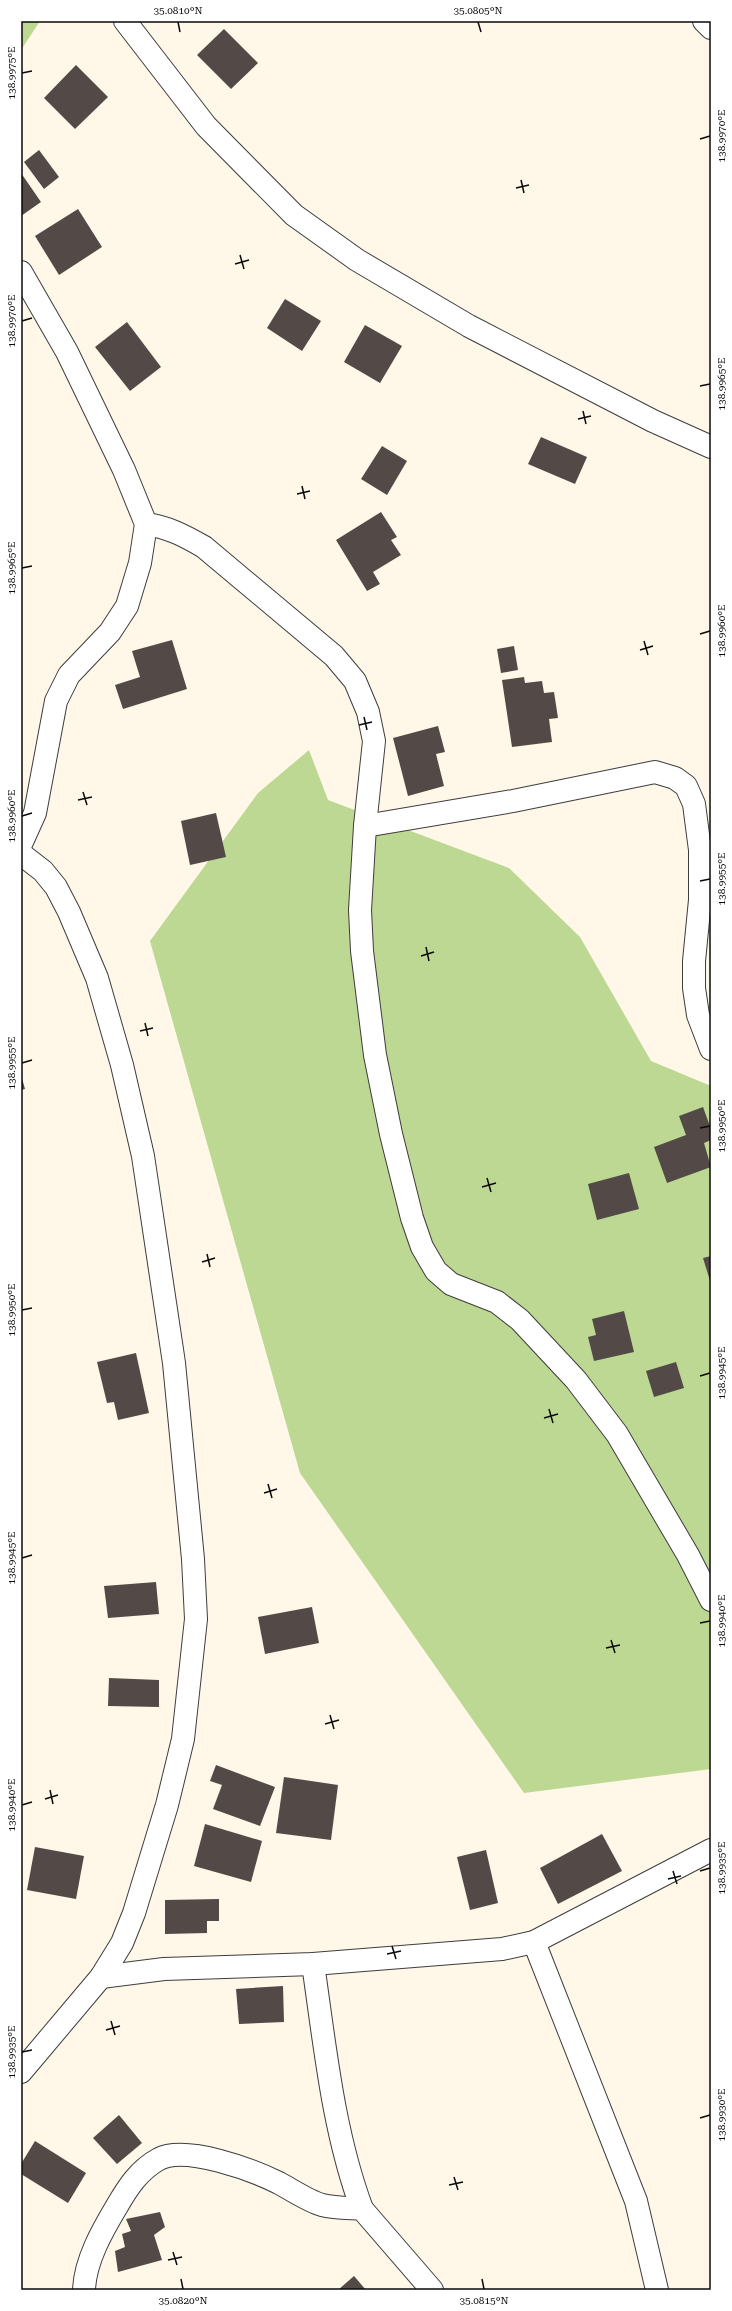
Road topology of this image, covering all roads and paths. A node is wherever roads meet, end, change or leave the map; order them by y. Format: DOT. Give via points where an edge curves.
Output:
graph roads {
  1 [pos="125,21"];
  2 [pos="704,21"];
  3 [pos="711,28"];
  4 [pos="21,272"];
  5 [pos="711,447"];
  6 [pos="146,524"];
  7 [pos="365,826"];
  8 [pos="21,844"];
  9 [pos="21,854"];
  10 [pos="711,1049"];
  11 [pos="711,1600"];
  12 [pos="711,1850"];
  13 [pos="534,1942"];
  14 [pos="313,1964"];
  15 [pos="101,1977"];
  16 [pos="21,2072"];
  17 [pos="362,2209"];
  18 [pos="84,2290"];
  19 [pos="432,2290"];
  20 [pos="657,2290"];
  1 -- 5 [label="street" via="206,126 294,215 357,260 468,326 653,421"];
  2 -- 3 [label="street"];
  4 -- 6 [label="street" via="67,352 124,470"];
  6 -- 7 [label="street" via="161,526 182,534 204,547 334,656 355,681 368,712 374,741"];
  6 -- 8 [label="street" via="140,563 127,606 110,632 69,675 56,700 35,813"];
  7 -- 10 [label="street" via="513,801 655,772 675,778 686,786 694,804 698,826 700,900 694,988 698,1015"];
  7 -- 11 [label="street" via="360,910 362,951 375,1055 391,1134 422,1247 436,1271 451,1284 497,1302 520,1320 576,1380 617,1434 688,1555"];
  9 -- 15 [label="street" via="43,871 56,887 69,912 97,978 122,1065 143,1156 158,1251 174,1364 193,1559 196,1619 183,1739 167,1805 134,1913 122,1943"];
  12 -- 13 [label="street"];
  13 -- 14 [label="street" via="502,1949"];
  13 -- 20 [label="street" via="636,2201"];
  14 -- 15 [label="street" via="164,1969"];
  14 -- 17 [label="street" via="336,2117 350,2179"];
  15 -- 16 [label="street"];
  17 -- 18 [label="street" via="322,2204 270,2179 211,2158 186,2155 160,2158 141,2171 128,2186 114,2210 97,2242 84,2279"];
  17 -- 19 [label="street"];
}
